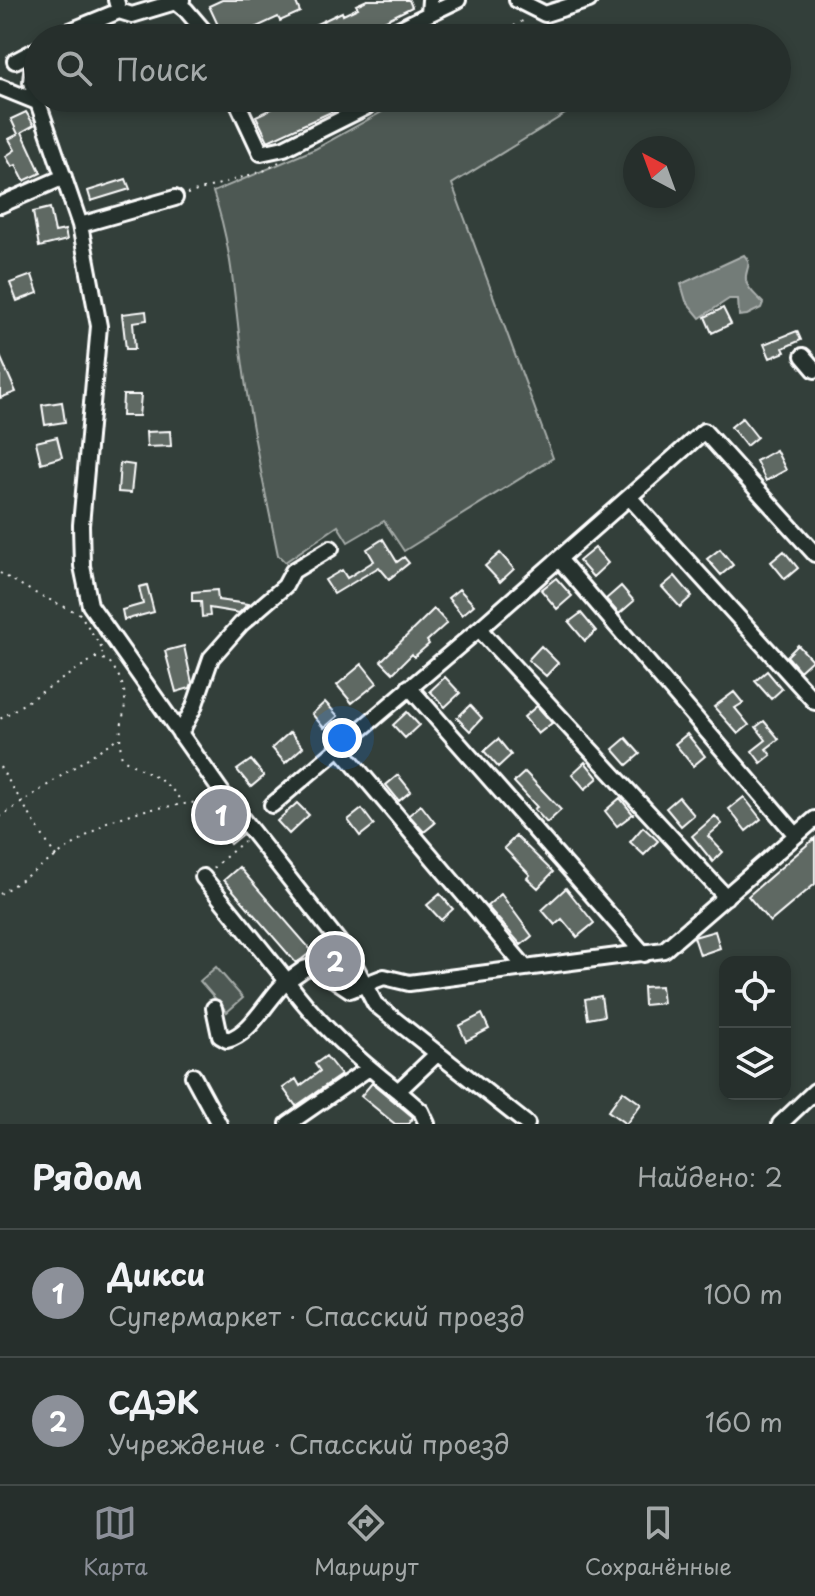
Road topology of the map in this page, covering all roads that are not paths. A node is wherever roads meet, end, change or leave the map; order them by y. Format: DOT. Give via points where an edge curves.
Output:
graph roads {
  1 [pos="458,0"];
  2 [pos="517,0"];
  3 [pos="589,0"];
  4 [pos="179,1"];
  5 [pos="118,5"];
  6 [pos="430,7"];
  7 [pos="81,24"];
  8 [pos="198,24"];
  9 [pos="403,24"];
  10 [pos="24,57"];
  11 [pos="15,61"];
  12 [pos="0,87"];
  13 [pos="24,97"];
  14 [pos="41,112"];
  15 [pos="243,112"];
  16 [pos="356,112"];
  17 [pos="64,177"];
  18 [pos="175,198"];
  19 [pos="0,205"];
  20 [pos="80,225"];
  21 [pos="803,356"];
  22 [pos="815,370"];
  23 [pos="630,498"];
  24 [pos="331,548"];
  25 [pos="815,554"];
  26 [pos="559,559"];
  27 [pos="479,629"];
  28 [pos="409,687"];
  29 [pos="815,702"];
  30 [pos="180,734"];
  31 [pos="339,747"];
  32 [pos="272,805"];
  33 [pos="815,819"];
  34 [pos="796,835"];
  35 [pos="203,877"];
  36 [pos="726,897"];
  37 [pos="644,954"];
  38 [pos="525,967"];
  39 [pos="287,981"];
  40 [pos="364,985"];
  41 [pos="214,1008"];
  42 [pos="437,1054"];
  43 [pos="369,1068"];
  44 [pos="193,1076"];
  45 [pos="398,1091"];
  46 [pos="815,1091"];
  47 [pos="219,1124"];
  48 [pos="288,1124"];
  49 [pos="427,1124"];
  50 [pos="527,1124"];
  51 [pos="780,1124"];
  1 -- 6 [label="street"];
  2 -- 3 [label="street" via="549,13"];
  4 -- 5 [label="street" via="132,15"];
  4 -- 8 [label="street"];
  5 -- 7 [label="street"];
  6 -- 9 [label="street"];
  10 -- 11 [label="street"];
  12 -- 13 [label="street"];
  14 -- 17 [label="street"];
  15 -- 16 [label="street" via="261,153 284,148"];
  17 -- 19 [label="street"];
  17 -- 20 [label="street"];
  18 -- 20 [label="street"];
  20 -- 30 [label="street" via="99,326 82,566 90,605"];
  21 -- 22 [label="street"];
  23 -- 25 [label="street" via="704,431"];
  23 -- 26 [label="street"];
  23 -- 29 [label="street"];
  24 -- 30 [label="street" via="293,571 285,586 211,658"];
  26 -- 27 [label="street"];
  26 -- 34 [label="street"];
  27 -- 28 [label="street"];
  27 -- 36 [label="street"];
  28 -- 31 [label="street"];
  28 -- 37 [label="street"];
  30 -- 40 [label="street" via="350,956"];
  31 -- 32 [label="street"];
  31 -- 38 [label="street"];
  33 -- 34 [label="street"];
  34 -- 36 [label="street"];
  35 -- 39 [label="street"];
  36 -- 37 [label="street" via="664,950"];
  37 -- 38 [label="street"];
  38 -- 40 [label="street" via="409,983 384,977"];
  39 -- 40 [label="street" via="314,966 350,990"];
  39 -- 41 [label="street" via="233,1039 220,1036"];
  39 -- 43 [label="street" via="311,1014"];
  40 -- 42 [label="street" via="375,1004"];
  42 -- 45 [label="street"];
  42 -- 50 [label="street"];
  43 -- 45 [label="street"];
  43 -- 48 [label="street"];
  44 -- 47 [label="street"];
  45 -- 49 [label="street" via="421,1111"];
  46 -- 51 [label="street"];
}
